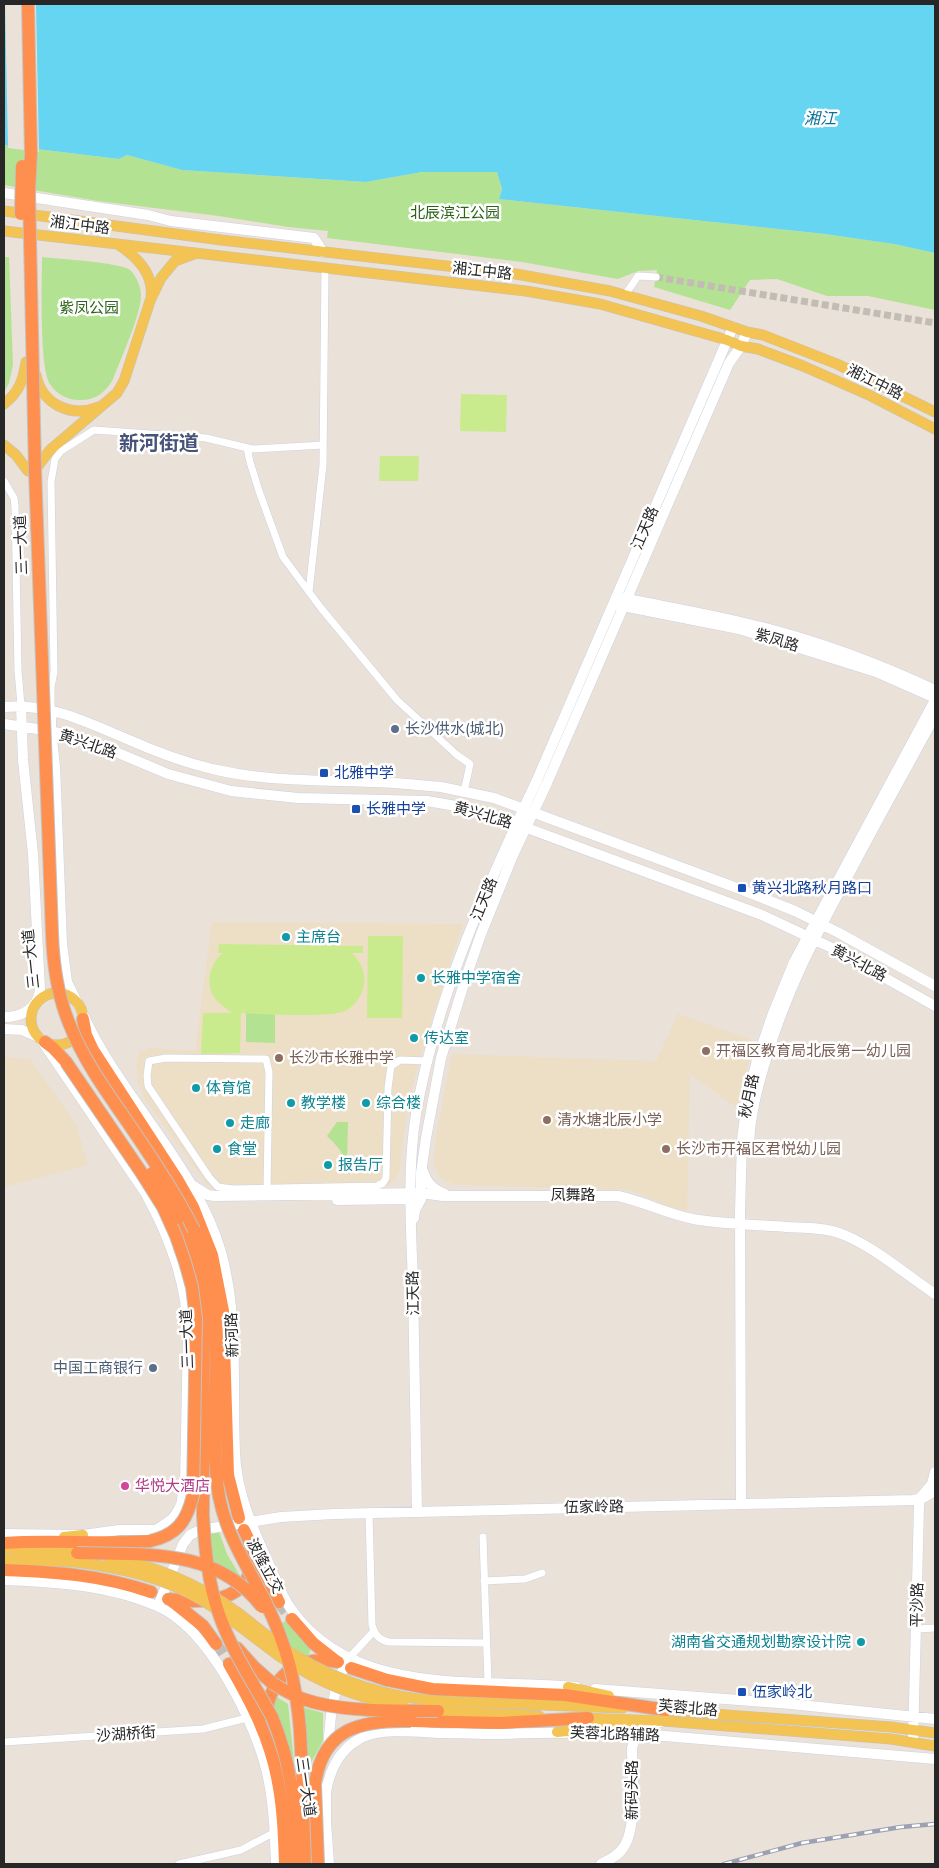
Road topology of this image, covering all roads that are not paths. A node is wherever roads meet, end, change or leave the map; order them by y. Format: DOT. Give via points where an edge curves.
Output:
graph roads {
  1 [pos="21,4"];
  2 [pos="28,4"];
  3 [pos="4,192"];
  4 [pos="4,212"];
  5 [pos="148,215"];
  6 [pos="4,231"];
  7 [pos="181,234"];
  8 [pos="118,244"];
  9 [pos="323,252"];
  10 [pos="197,253"];
  11 [pos="325,269"];
  12 [pos="656,276"];
  13 [pos="625,295"];
  14 [pos="150,301"];
  15 [pos="733,327"];
  16 [pos="746,332"];
  17 [pos="727,340"];
  18 [pos="740,346"];
  19 [pos="29,362"];
  20 [pos="107,402"];
  21 [pos="4,404"];
  22 [pos="935,412"];
  23 [pos="935,429"];
  24 [pos="4,445"];
  25 [pos="323,445"];
  26 [pos="248,448"];
  27 [pos="31,471"];
  28 [pos="4,480"];
  29 [pos="309,592"];
  30 [pos="614,600"];
  31 [pos="626,603"];
  32 [pos="935,690"];
  33 [pos="935,699"];
  34 [pos="21,705"];
  35 [pos="4,707"];
  36 [pos="51,710"];
  37 [pos="935,716"];
  38 [pos="4,724"];
  39 [pos="21,726"];
  40 [pos="51,731"];
  41 [pos="464,792"];
  42 [pos="528,810"];
  43 [pos="521,826"];
  44 [pos="818,923"];
  45 [pos="811,938"];
  46 [pos="935,986"];
  47 [pos="36,1004"];
  48 [pos="935,1006"];
  49 [pos="81,1012"];
  50 [pos="4,1017"];
  51 [pos="4,1029"];
  52 [pos="42,1040"];
  53 [pos="428,1061"];
  54 [pos="423,1161"];
  55 [pos="411,1163"];
  56 [pos="191,1184"];
  57 [pos="266,1188"];
  58 [pos="383,1192"];
  59 [pos="416,1196"];
  60 [pos="456,1196"];
  61 [pos="395,1200"];
  62 [pos="411,1214"];
  63 [pos="203,1218"];
  64 [pos="743,1224"];
  65 [pos="172,1228"];
  66 [pos="196,1251"];
  67 [pos="205,1286"];
  68 [pos="935,1294"];
  69 [pos="223,1314"];
  70 [pos="196,1319"];
  71 [pos="935,1472"];
  72 [pos="934,1491"];
  73 [pos="219,1496"];
  74 [pos="920,1498"];
  75 [pos="744,1504"];
  76 [pos="419,1512"];
  77 [pos="369,1513"];
  78 [pos="172,1519"];
  79 [pos="245,1524"];
  80 [pos="4,1534"];
  81 [pos="83,1535"];
  82 [pos="190,1535"];
  83 [pos="483,1537"];
  84 [pos="33,1541"];
  85 [pos="4,1543"];
  86 [pos="251,1545"];
  87 [pos="4,1548"];
  88 [pos="76,1557"];
  89 [pos="4,1559"];
  90 [pos="4,1570"];
  91 [pos="542,1573"];
  92 [pos="4,1580"];
  93 [pos="484,1581"];
  94 [pos="151,1592"];
  95 [pos="163,1602"];
  96 [pos="278,1602"];
  97 [pos="292,1619"];
  98 [pos="935,1628"];
  99 [pos="920,1629"];
  100 [pos="374,1631"];
  101 [pos="281,1636"];
  102 [pos="229,1638"];
  103 [pos="486,1643"];
  104 [pos="216,1644"];
  105 [pos="346,1663"];
  106 [pos="229,1664"];
  107 [pos="488,1683"];
  108 [pos="568,1687"];
  109 [pos="676,1696"];
  110 [pos="438,1706"];
  111 [pos="818,1707"];
  112 [pos="668,1714"];
  113 [pos="917,1717"];
  114 [pos="246,1718"];
  115 [pos="588,1718"];
  116 [pos="935,1719"];
  117 [pos="818,1721"];
  118 [pos="300,1730"];
  119 [pos="916,1730"];
  120 [pos="557,1732"];
  121 [pos="264,1733"];
  122 [pos="935,1733"];
  123 [pos="615,1734"];
  124 [pos="638,1734"];
  125 [pos="4,1742"];
  126 [pos="916,1743"];
  127 [pos="935,1746"];
  128 [pos="935,1759"];
  129 [pos="326,1792"];
  130 [pos="275,1832"];
  131 [pos="179,1864"];
  132 [pos="276,1864"];
  133 [pos="285,1864"];
  134 [pos="297,1864"];
  135 [pos="307,1864"];
  136 [pos="318,1864"];
  137 [pos="329,1864"];
  138 [pos="595,1864"];
  139 [pos="601,1864"];
  1 -- 19 [label="highway, bridge" via="20,192"];
  2 -- 19 [label="highway, bridge" via="31,154"];
  3 -- 5 [label="street"];
  4 -- 7 [label="main road, 湘江中路"];
  5 -- 7 [label="street"];
  5 -- 9 [label="street" via="171,221 314,238"];
  6 -- 8 [label="main road, 湘江中路"];
  7 -- 9 [label="main road, 湘江中路"];
  8 -- 10 [label="main road, 湘江中路"];
  8 -- 14 [label="main road" via="144,266 151,284"];
  9 -- 13 [label="main road, 湘江中路" via="516,274"];
  10 -- 11 [label="main road, 湘江中路"];
  10 -- 14 [label="main road" via="175,261 161,278"];
  11 -- 17 [label="main road, 湘江中路" via="536,292 600,304"];
  11 -- 25 [label="street"];
  12 -- 13 [label="street" via="638,276"];
  13 -- 15 [label="main road, 湘江中路"];
  14 -- 20 [label="main road" via="124,381"];
  15 -- 16 [label="main road, 湘江中路"];
  15 -- 17 [label="street, 江天路"];
  16 -- 18 [label="street, 江天路"];
  16 -- 22 [label="main road, 湘江中路" via="764,335 829,361"];
  17 -- 18 [label="main road, 湘江中路"];
  17 -- 30 [label="street, 江天路"];
  18 -- 23 [label="main road, 湘江中路" via="758,349 803,366"];
  18 -- 31 [label="street, 江天路" via="729,363"];
  19 -- 20 [label="main road, bridge" via="41,391 55,404 82,411"];
  19 -- 21 [label="main road" via="20,388"];
  19 -- 27 [label="highway, 三一大道, bridge"];
  20 -- 27 [label="main road" via="50,450"];
  24 -- 27 [label="main road"];
  25 -- 26 [label="street"];
  25 -- 29 [label="street"];
  26 -- 29 [label="street" via="259,491 283,557"];
  26 -- 36 [label="street" via="206,438 94,430 61,451 52,468 54,672"];
  27 -- 66 [label="highway, 三一大道, bridge" via="38,798 44,944 49,984 59,1019 78,1062 168,1199"];
  28 -- 34 [label="street" via="14,498"];
  29 -- 41 [label="street" via="397,700 457,756 470,764"];
  30 -- 31 [label="street, 紫凤路"];
  30 -- 42 [label="street, 江天路"];
  31 -- 32 [label="street, 紫凤路" via="753,624 884,668"];
  31 -- 33 [label="street, 紫凤路" via="748,632 876,672"];
  31 -- 42 [label="street, 江天路"];
  33 -- 44 [label="street, 秋月路"];
  34 -- 35 [label="street, 黄兴北路"];
  34 -- 36 [label="street, 黄兴北路"];
  34 -- 39 [label="street"];
  36 -- 40 [label="street, 新河路"];
  36 -- 41 [label="street, 黄兴北路" via="85,720 166,755 225,772 271,778 395,783"];
  37 -- 44 [label="street, 秋月路"];
  38 -- 39 [label="street, 黄兴北路"];
  39 -- 40 [label="street, 黄兴北路"];
  39 -- 47 [label="street" via="40,982"];
  40 -- 43 [label="street, 黄兴北路" via="85,739 168,774 231,791 290,797 426,801 473,810"];
  40 -- 49 [label="street, 新河路" via="62,944 67,982"];
  41 -- 42 [label="street, 黄兴北路"];
  42 -- 43 [label="street, 江天路"];
  42 -- 44 [label="street, 黄兴北路" via="745,891"];
  43 -- 45 [label="street, 黄兴北路" via="738,906"];
  43 -- 53 [label="street, 江天路" via="475,920"];
  43 -- 54 [label="street, 江天路" via="441,1058"];
  44 -- 45 [label="street, 秋月路"];
  44 -- 46 [label="street, 黄兴北路"];
  45 -- 48 [label="street, 黄兴北路"];
  45 -- 64 [label="street, 秋月路" via="794,962 772,1016 747,1101 742,1140"];
  47 -- 49 [label="main road" via="54,993 68,996"];
  47 -- 50 [label="street" via="18,1016"];
  47 -- 52 [label="main road" via="31,1018 35,1033"];
  49 -- 52 [label="main road" via="80,1032 70,1041 58,1045"];
  49 -- 56 [label="street, 新河路" via="102,1051"];
  49 -- 63 [label="highway" via="93,1050"];
  51 -- 52 [label="street" via="22,1030"];
  52 -- 65 [label="highway, bridge" via="66,1062 141,1172"];
  52 -- 78 [label="street" via="146,1194 160,1219 183,1284 188,1334 186,1473 180,1505"];
  53 -- 55 [label="street, 江天路" via="416,1114"];
  53 -- 57 [label="street" via="400,1060 391,1066 386,1178 383,1183 378,1186"];
  54 -- 59 [label="street, 江天路"];
  54 -- 60 [label="street" via="424,1174 431,1186"];
  55 -- 58 [label="street" via="403,1184"];
  55 -- 59 [label="street, 江天路"];
  56 -- 58 [label="street, 凤舞路" via="215,1196"];
  56 -- 63 [label="street, 新河路"];
  57 -- 57 [label="street" via="218,1187 148,1086 149,1061 166,1058 266,1059 269,1072"];
  58 -- 59 [label="street, 凤舞路"];
  59 -- 60 [label="street, 凤舞路"];
  59 -- 61 [label="street, 凤舞路"];
  59 -- 62 [label="street, 江天路"];
  59 -- 76 [label="street, 江天路"];
  60 -- 64 [label="street, 凤舞路" via="618,1196 678,1216"];
  61 -- 62 [label="street" via="404,1203"];
  61 -- 63 [label="street, 凤舞路" via="218,1202 209,1206"];
  62 -- 76 [label="street, 江天路"];
  63 -- 66 [label="highway"];
  63 -- 69 [label="highway"];
  63 -- 79 [label="street, 新河路" via="221,1251 230,1297 235,1455"];
  64 -- 68 [label="street, 凤舞路" via="838,1232 868,1248"];
  64 -- 75 [label="street, 秋月路"];
  65 -- 66 [label="highway, bridge"];
  65 -- 70 [label="highway, bridge" via="188,1275"];
  66 -- 67 [label="highway, 三一大道"];
  67 -- 69 [label="highway"];
  67 -- 70 [label="highway, bridge"];
  67 -- 73 [label="highway, 三一大道" via="214,1315 214,1443"];
  67 -- 102 [label="highway, 三一大道, bridge" via="203,1515 210,1581"];
  69 -- 79 [label="highway" via="228,1475"];
  70 -- 84 [label="highway, bridge" via="193,1495 188,1514 178,1529 150,1542"];
  71 -- 74 [label="street" via="931,1488"];
  72 -- 74 [label="street, 伍家岭路"];
  72 -- 99 [label="street, 平沙路" via="926,1502"];
  73 -- 101 [label="highway, 波隆立交, bridge" via="234,1543"];
  74 -- 75 [label="street, 伍家岭路"];
  74 -- 99 [label="street, 平沙路"];
  75 -- 76 [label="street, 伍家岭路"];
  76 -- 77 [label="street, 伍家岭路"];
  77 -- 79 [label="street, 伍家岭路" via="298,1516"];
  77 -- 100 [label="street"];
  78 -- 81 [label="street" via="148,1532 119,1530"];
  78 -- 82 [label="street"];
  79 -- 82 [label="street, 伍家岭路" via="200,1530"];
  79 -- 86 [label="highway"];
  79 -- 105 [label="street, 新河路" via="290,1608"];
  80 -- 81 [label="street"];
  81 -- 84 [label="main road"];
  82 -- 95 [label="street"];
  83 -- 93 [label="street"];
  84 -- 85 [label="highway"];
  86 -- 95 [label="highway" via="252,1560 247,1578 230,1595 200,1602"];
  86 -- 96 [label="highway"];
  87 -- 88 [label="main road"];
  88 -- 89 [label="main road"];
  88 -- 101 [label="highway, bridge" via="164,1556 199,1562 243,1587 261,1605"];
  88 -- 110 [label="main road, bridge" via="138,1564 178,1578 223,1602 296,1656 348,1683"];
  90 -- 94 [label="highway" via="87,1576"];
  91 -- 93 [label="street" via="525,1579"];
  92 -- 95 [label="street" via="96,1587"];
  93 -- 103 [label="street"];
  95 -- 104 [label="highway" via="203,1626"];
  95 -- 114 [label="street" via="209,1650"];
  97 -- 105 [label="highway" via="313,1643"];
  98 -- 99 [label="street"];
  99 -- 113 [label="street, 平沙路"];
  100 -- 103 [label="street" via="380,1639 390,1642"];
  100 -- 105 [label="street"];
  101 -- 118 [label="highway, 波隆立交, bridge" via="292,1668"];
  102 -- 110 [label="highway, bridge" via="272,1683 304,1699 344,1707"];
  102 -- 134 [label="highway, 三一大道, bridge" via="280,1736 291,1777"];
  103 -- 107 [label="street"];
  105 -- 107 [label="street" via="411,1678"];
  105 -- 112 [label="highway" via="387,1680 432,1689 572,1696"];
  105 -- 121 [label="highway" via="314,1660 283,1676 271,1692"];
  105 -- 129 [label="street" via="333,1701"];
  106 -- 121 [label="highway"];
  107 -- 108 [label="street"];
  108 -- 109 [label="street"];
  108 -- 112 [label="main road"];
  109 -- 111 [label="street"];
  109 -- 112 [label="street"];
  110 -- 112 [label="main road, 芙蓉北路"];
  110 -- 115 [label="main road, 芙蓉北路"];
  111 -- 113 [label="street"];
  111 -- 117 [label="street"];
  112 -- 115 [label="main road, 芙蓉北路"];
  112 -- 117 [label="main road, 芙蓉北路"];
  112 -- 120 [label="main road"];
  112 -- 124 [label="street"];
  112 -- 126 [label="main road, 芙蓉北路"];
  113 -- 116 [label="street"];
  113 -- 119 [label="street, 平沙路"];
  114 -- 125 [label="street, 沙湖桥街" via="203,1729"];
  114 -- 130 [label="street" via="268,1775"];
  115 -- 136 [label="highway, bridge" via="501,1724 390,1721 365,1723 340,1736 325,1751 317,1770"];
  117 -- 119 [label="main road, 芙蓉北路"];
  118 -- 135 [label="highway, 三一大道"];
  119 -- 122 [label="main road, 芙蓉北路"];
  119 -- 126 [label="street, 平沙路"];
  120 -- 123 [label="street, 芙蓉北路辅路"];
  120 -- 129 [label="street, 芙蓉北路辅路" via="381,1732 365,1736 336,1761"];
  121 -- 133 [label="highway" via="272,1756 282,1813"];
  123 -- 124 [label="street, 芙蓉北路辅路"];
  123 -- 138 [label="street, 新码头路" via="624,1739 627,1747 627,1827 620,1847"];
  124 -- 128 [label="street, 芙蓉北路辅路"];
  124 -- 139 [label="street, 新码头路" via="632,1748 632,1828 623,1849"];
  126 -- 127 [label="main road, 芙蓉北路"];
  129 -- 137 [label="street"];
  130 -- 131 [label="street" via="241,1850"];
  130 -- 132 [label="street"];
}
